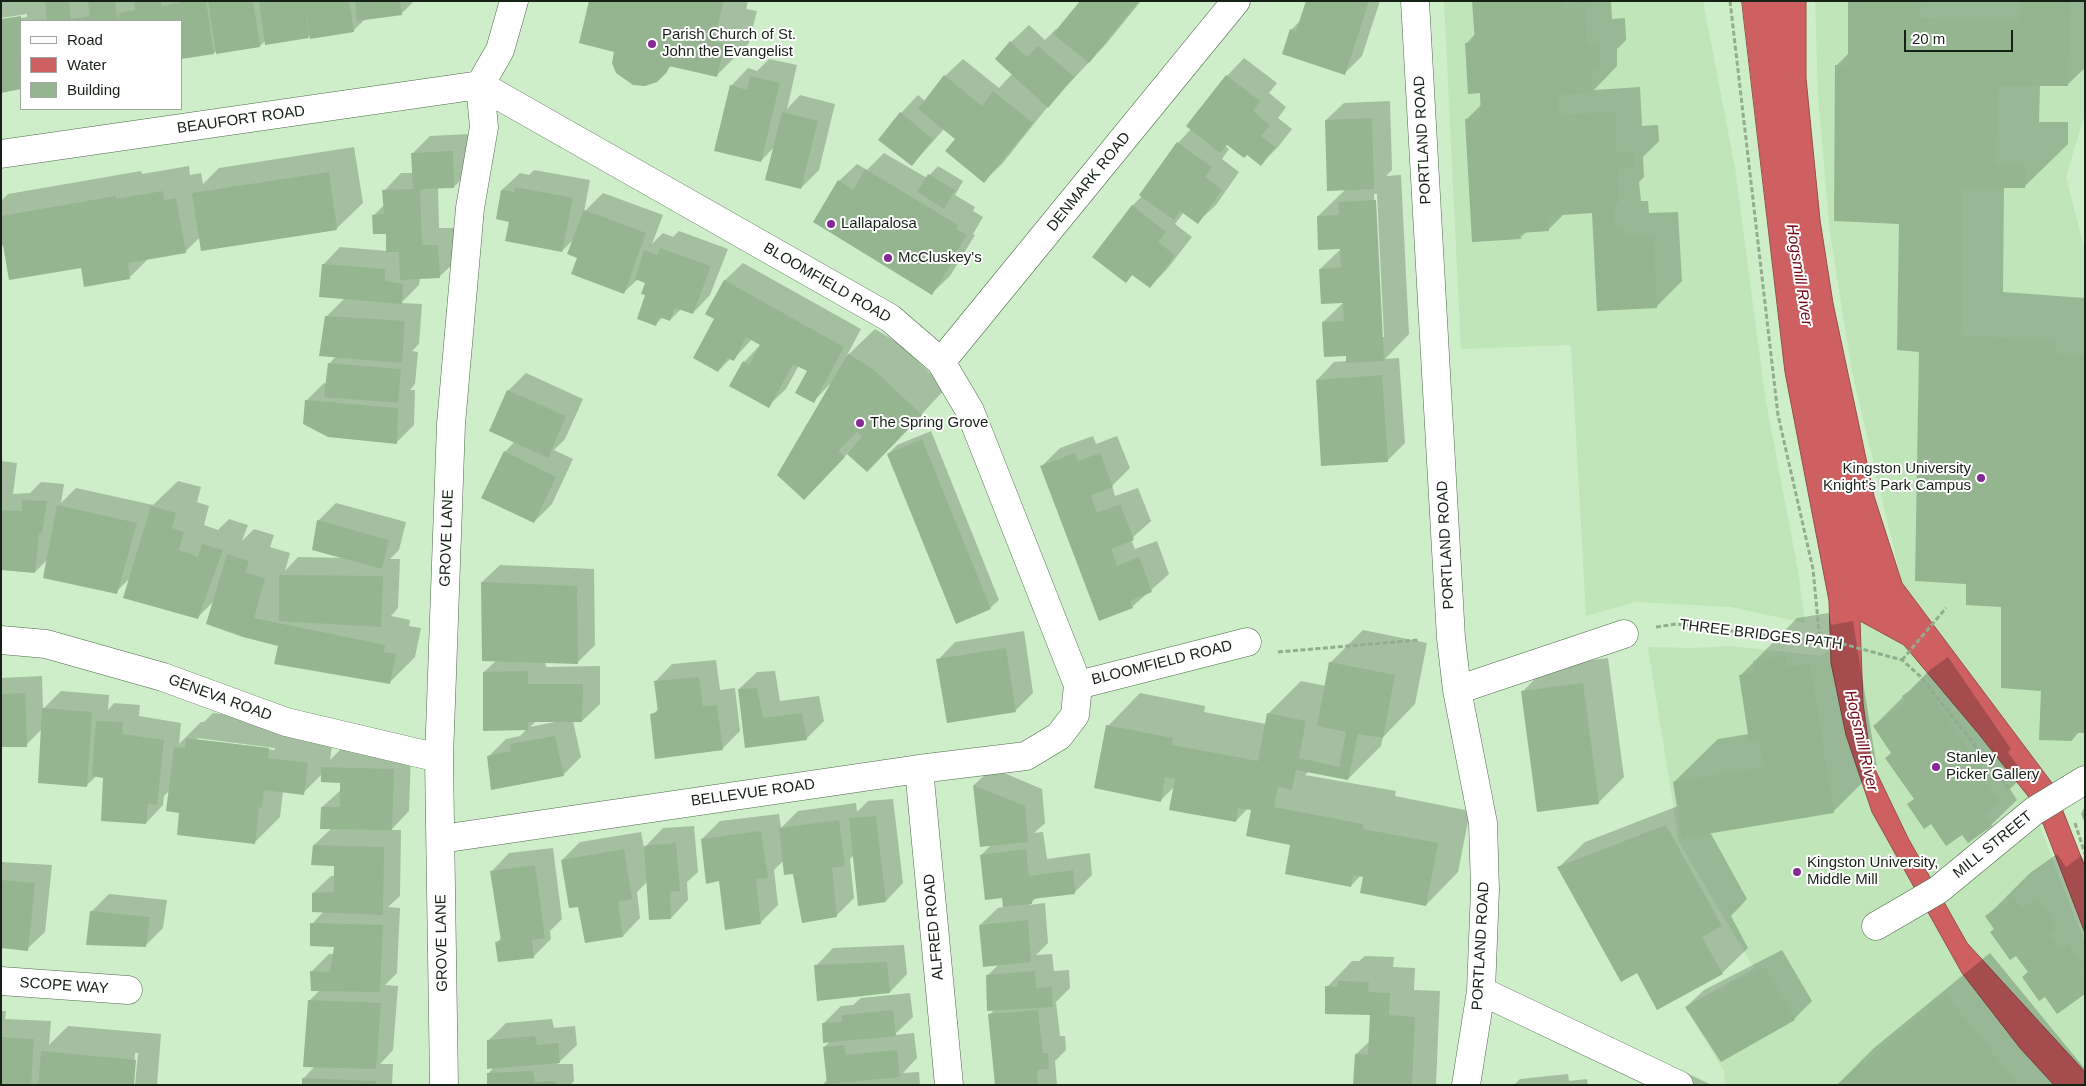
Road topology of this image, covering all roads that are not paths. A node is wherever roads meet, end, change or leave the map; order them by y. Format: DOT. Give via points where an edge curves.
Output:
graph roads {
  1 [pos="514,1"];
  2 [pos="1236,1"];
  3 [pos="1414,1"];
  4 [pos="480,85"];
  5 [pos="1,154"];
  6 [pos="941,362"];
  7 [pos="1624,634"];
  8 [pos="1,640"];
  9 [pos="1247,642"];
  10 [pos="1078,684"];
  11 [pos="1457,690"];
  12 [pos="1059,736"];
  13 [pos="439,758"];
  14 [pos="919,769"];
  15 [pos="2085,780"];
  16 [pos="441,839"];
  17 [pos="1876,926"];
  18 [pos="1,981"];
  19 [pos="128,990"];
  20 [pos="1481,991"];
  21 [pos="444,1085"];
  22 [pos="949,1085"];
  23 [pos="1466,1085"];
  24 [pos="1679,1085"];
  1 -- 4 [label="street" via="500,50"];
  2 -- 6 [label="street, DENMARK ROAD"];
  3 -- 11 [label="street, PORTLAND ROAD" via="1451,638"];
  4 -- 5 [label="street, BEAUFORT ROAD"];
  4 -- 6 [label="street, BLOOMFIELD ROAD" via="890,318"];
  4 -- 13 [label="street, GROVE LANE" via="484,127 470,208 451,424"];
  6 -- 10 [label="street, BLOOMFIELD ROAD" via="970,411"];
  7 -- 11 [label="street"];
  8 -- 13 [label="street, GENEVA ROAD" via="46,644 163,676 286,722"];
  9 -- 10 [label="street, BLOOMFIELD ROAD"];
  10 -- 12 [label="street, BLOOMFIELD ROAD" via="1075,714"];
  11 -- 20 [label="street, PORTLAND ROAD" via="1483,823 1485,888"];
  12 -- 14 [label="street, BELLEVUE ROAD" via="1026,756"];
  13 -- 16 [label="street, GROVE LANE"];
  14 -- 16 [label="street, BELLEVUE ROAD"];
  14 -- 22 [label="street, ALFRED ROAD"];
  15 -- 17 [label="street, MILL STREET" via="2027,816 1927,896"];
  16 -- 21 [label="street, GROVE LANE"];
  18 -- 19 [label="street, SCOPE WAY"];
  20 -- 23 [label="street, PORTLAND ROAD"];
  20 -- 24 [label="street"];
}
